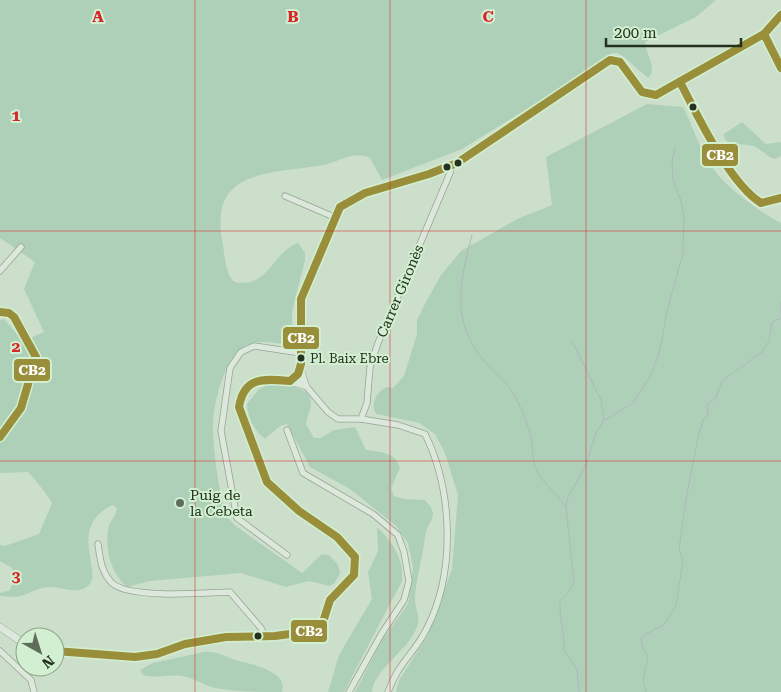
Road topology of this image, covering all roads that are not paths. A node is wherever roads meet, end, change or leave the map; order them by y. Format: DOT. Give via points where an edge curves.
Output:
graph roads {
  1 [pos="781,15"];
  2 [pos="764,34"];
  3 [pos="781,68"];
  4 [pos="680,82"];
  5 [pos="451,166"];
  6 [pos="285,196"];
  7 [pos="781,198"];
  8 [pos="334,217"];
  9 [pos="21,247"];
  10 [pos="0,271"];
  11 [pos="0,312"];
  12 [pos="300,353"];
  13 [pos="300,368"];
  14 [pos="290,381"];
  15 [pos="305,385"];
  16 [pos="361,419"];
  17 [pos="286,430"];
  18 [pos="0,437"];
  19 [pos="98,544"];
  20 [pos="287,555"];
  21 [pos="0,627"];
  22 [pos="265,636"];
  23 [pos="15,637"];
  24 [pos="0,651"];
  25 [pos="65,652"];
  26 [pos="34,692"];
  27 [pos="349,692"];
  28 [pos="388,692"];
  1 -- 2 [label="street"];
  2 -- 3 [label="street"];
  2 -- 4 [label="street"];
  4 -- 5 [label="street" via="658,94 648,95 620,62 607,62"];
  4 -- 7 [label="street" via="749,197 764,203"];
  5 -- 8 [label="street" via="350,200"];
  5 -- 16 [label="street, Carrer Gironès" via="378,343 370,367 367,403"];
  6 -- 8 [label="street"];
  8 -- 12 [label="street" via="301,300"];
  9 -- 10 [label="street"];
  11 -- 18 [label="street" via="15,318 34,348 36,357 21,408"];
  12 -- 13 [label="street"];
  12 -- 20 [label="street" via="254,346 241,352 230,368 221,431 237,518"];
  13 -- 14 [label="street"];
  13 -- 15 [label="street"];
  14 -- 15 [label="street"];
  14 -- 22 [label="street" via="262,379 252,383 241,395 239,407 242,417 267,482 299,511 342,541 353,554 356,566 351,580 330,600 320,626 306,632"];
  15 -- 16 [label="street" via="338,419"];
  16 -- 28 [label="street" via="415,429 425,434 435,458 448,518 444,571 436,604 426,631 399,667"];
  17 -- 27 [label="street" via="303,473 373,514 398,535 404,552 409,581 404,600"];
  19 -- 22 [label="street" via="102,570 113,584 133,592 230,592"];
  21 -- 23 [label="street"];
  22 -- 25 [label="street" via="245,635 194,642 157,654 128,658"];
  24 -- 26 [label="street" via="31,680"];
}
